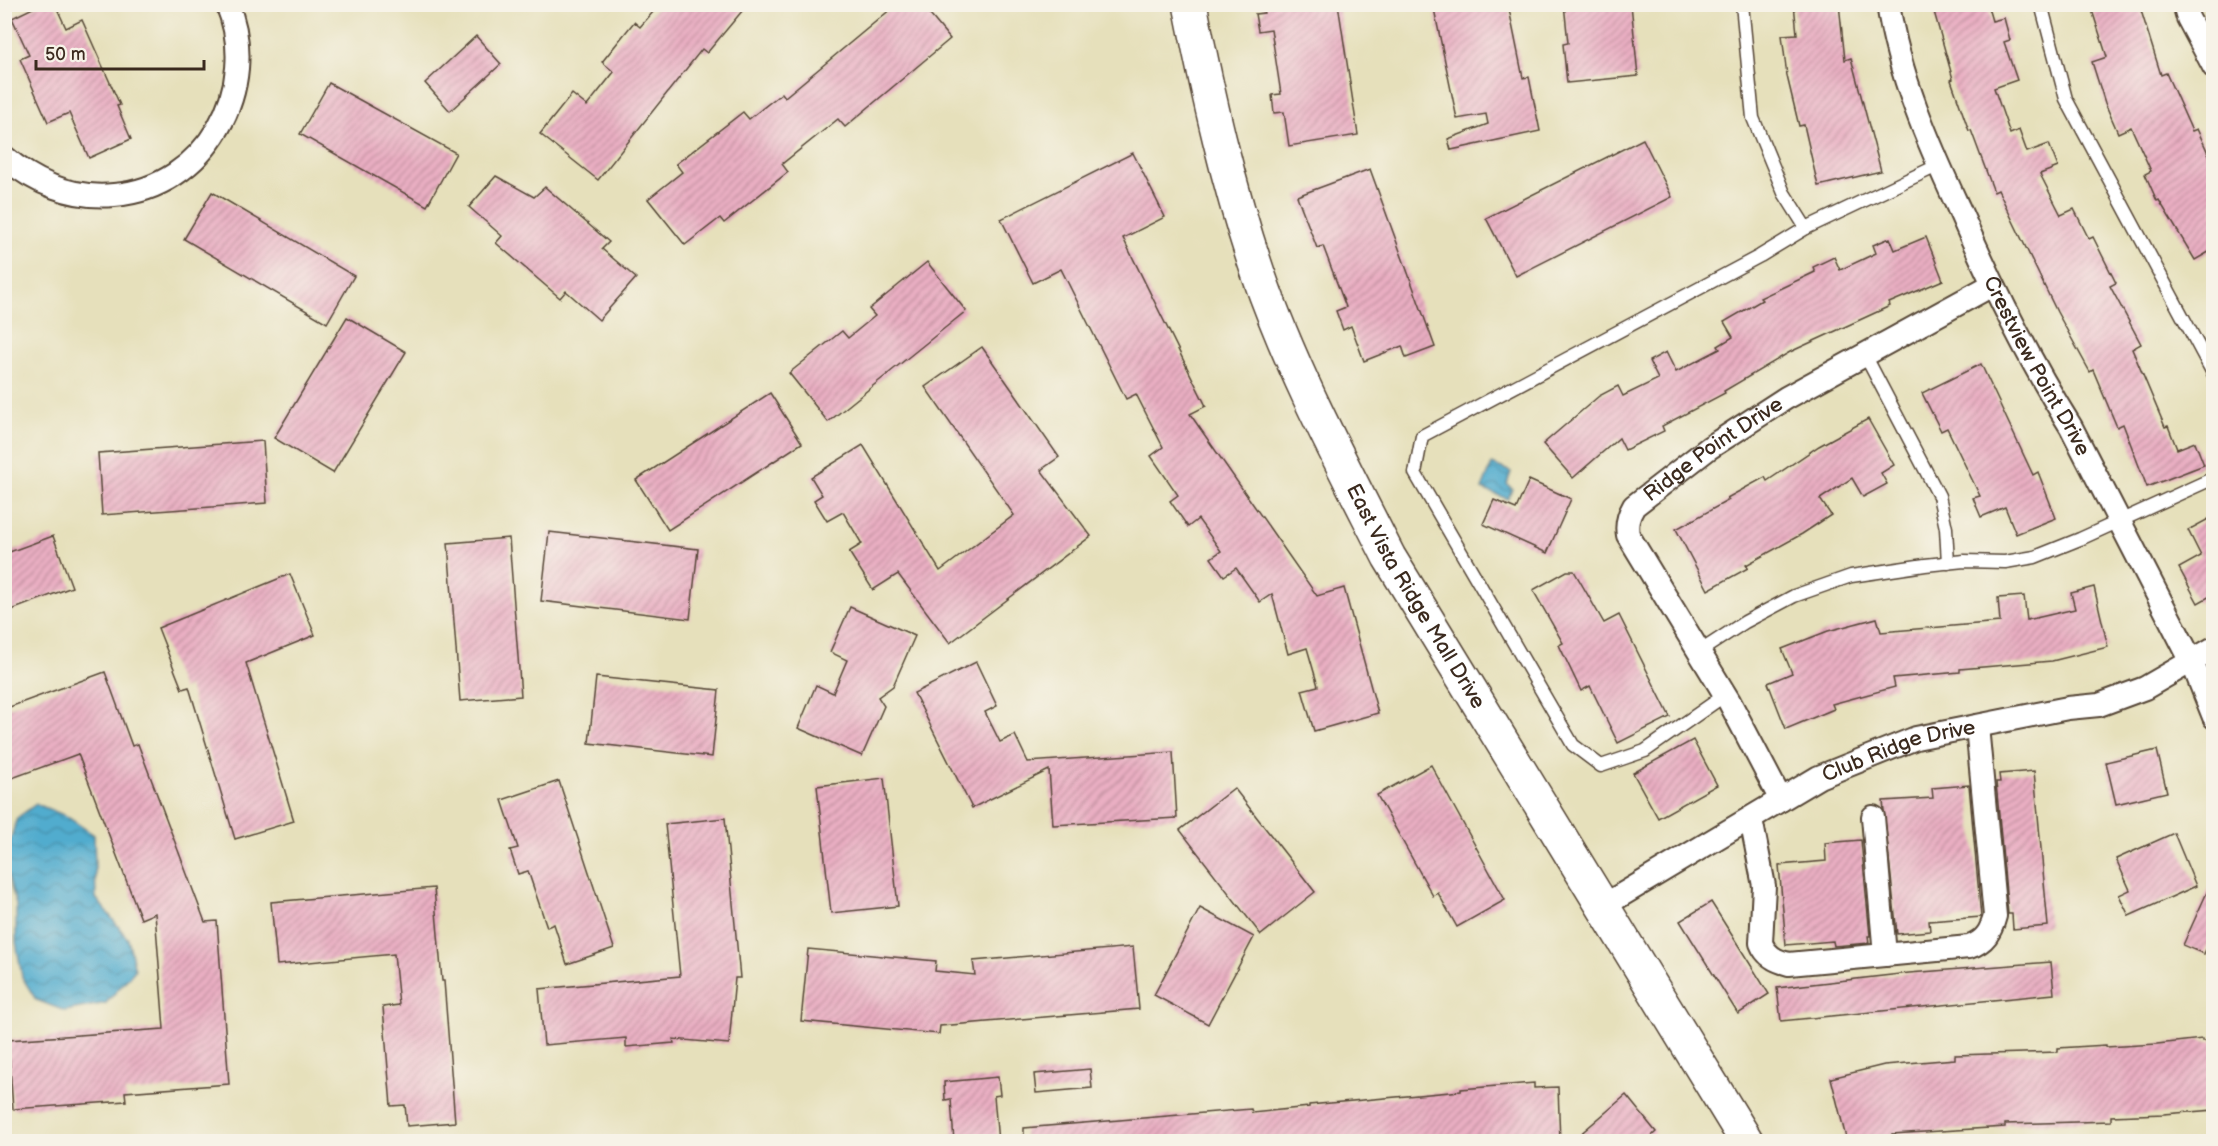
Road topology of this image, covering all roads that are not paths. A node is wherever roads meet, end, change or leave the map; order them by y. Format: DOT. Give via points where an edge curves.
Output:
graph roads {
  1 [pos="227,4"];
  2 [pos="1190,4"];
  3 [pos="1742,4"];
  4 [pos="1888,4"];
  5 [pos="2041,4"];
  6 [pos="2184,4"];
  7 [pos="2214,67"];
  8 [pos="4,157"];
  9 [pos="1939,165"];
  10 [pos="1806,228"];
  11 [pos="1992,285"];
  12 [pos="1865,355"];
  13 [pos="2214,375"];
  14 [pos="2214,478"];
  15 [pos="2119,520"];
  16 [pos="1948,563"];
  17 [pos="2214,648"];
  18 [pos="1699,652"];
  19 [pos="2192,662"];
  20 [pos="1725,695"];
  21 [pos="2214,717"];
  22 [pos="1977,726"];
  23 [pos="1781,800"];
  24 [pos="1873,817"];
  25 [pos="1751,819"];
  26 [pos="1603,906"];
  27 [pos="1885,955"];
  28 [pos="1747,1142"];
  1 -- 8 [label="street" via="234,21 239,61 232,100 214,136 187,165 153,186 115,195 75,194 38,182"];
  2 -- 26 [label="main road, East Vista Ridge Mall Drive" via="1236,204 1258,275 1300,377 1389,557"];
  3 -- 10 [label="lane" via="1753,118 1784,193"];
  4 -- 9 [label="street, Crestview Point Drive" via="1892,31 1920,124"];
  5 -- 13 [label="lane" via="2066,99"];
  6 -- 7 [label="street"];
  9 -- 10 [label="lane"];
  9 -- 11 [label="street, Crestview Point Drive"];
  10 -- 20 [label="lane" via="1422,436 1415,473 1573,745 1601,766 1645,751"];
  11 -- 12 [label="street, Ridge Point Drive"];
  11 -- 15 [label="street, Crestview Point Drive"];
  12 -- 16 [label="lane" via="1939,496"];
  12 -- 18 [label="street, Ridge Point Drive" via="1786,398 1709,448 1634,506 1626,524 1628,535"];
  14 -- 15 [label="lane"];
  15 -- 16 [label="lane" via="2035,557"];
  15 -- 19 [label="street, Crestview Point Drive"];
  16 -- 18 [label="lane" via="1851,576 1794,596"];
  17 -- 19 [label="street, Club Ridge Drive"];
  18 -- 20 [label="street, Ridge Point Drive"];
  19 -- 21 [label="street, Crestview Point Drive"];
  19 -- 22 [label="street, Club Ridge Drive" via="2145,688 2099,705"];
  20 -- 23 [label="street, Ridge Point Drive"];
  22 -- 23 [label="street, Club Ridge Drive" via="1916,738 1819,777"];
  22 -- 27 [label="street" via="1995,916 1992,926 1978,945"];
  23 -- 25 [label="street, Club Ridge Drive"];
  24 -- 27 [label="street"];
  25 -- 26 [label="street, Club Ridge Drive"];
  25 -- 27 [label="street" via="1764,886 1764,950 1789,964"];
  26 -- 28 [label="main road, East Vista Ridge Mall Drive"];
}
